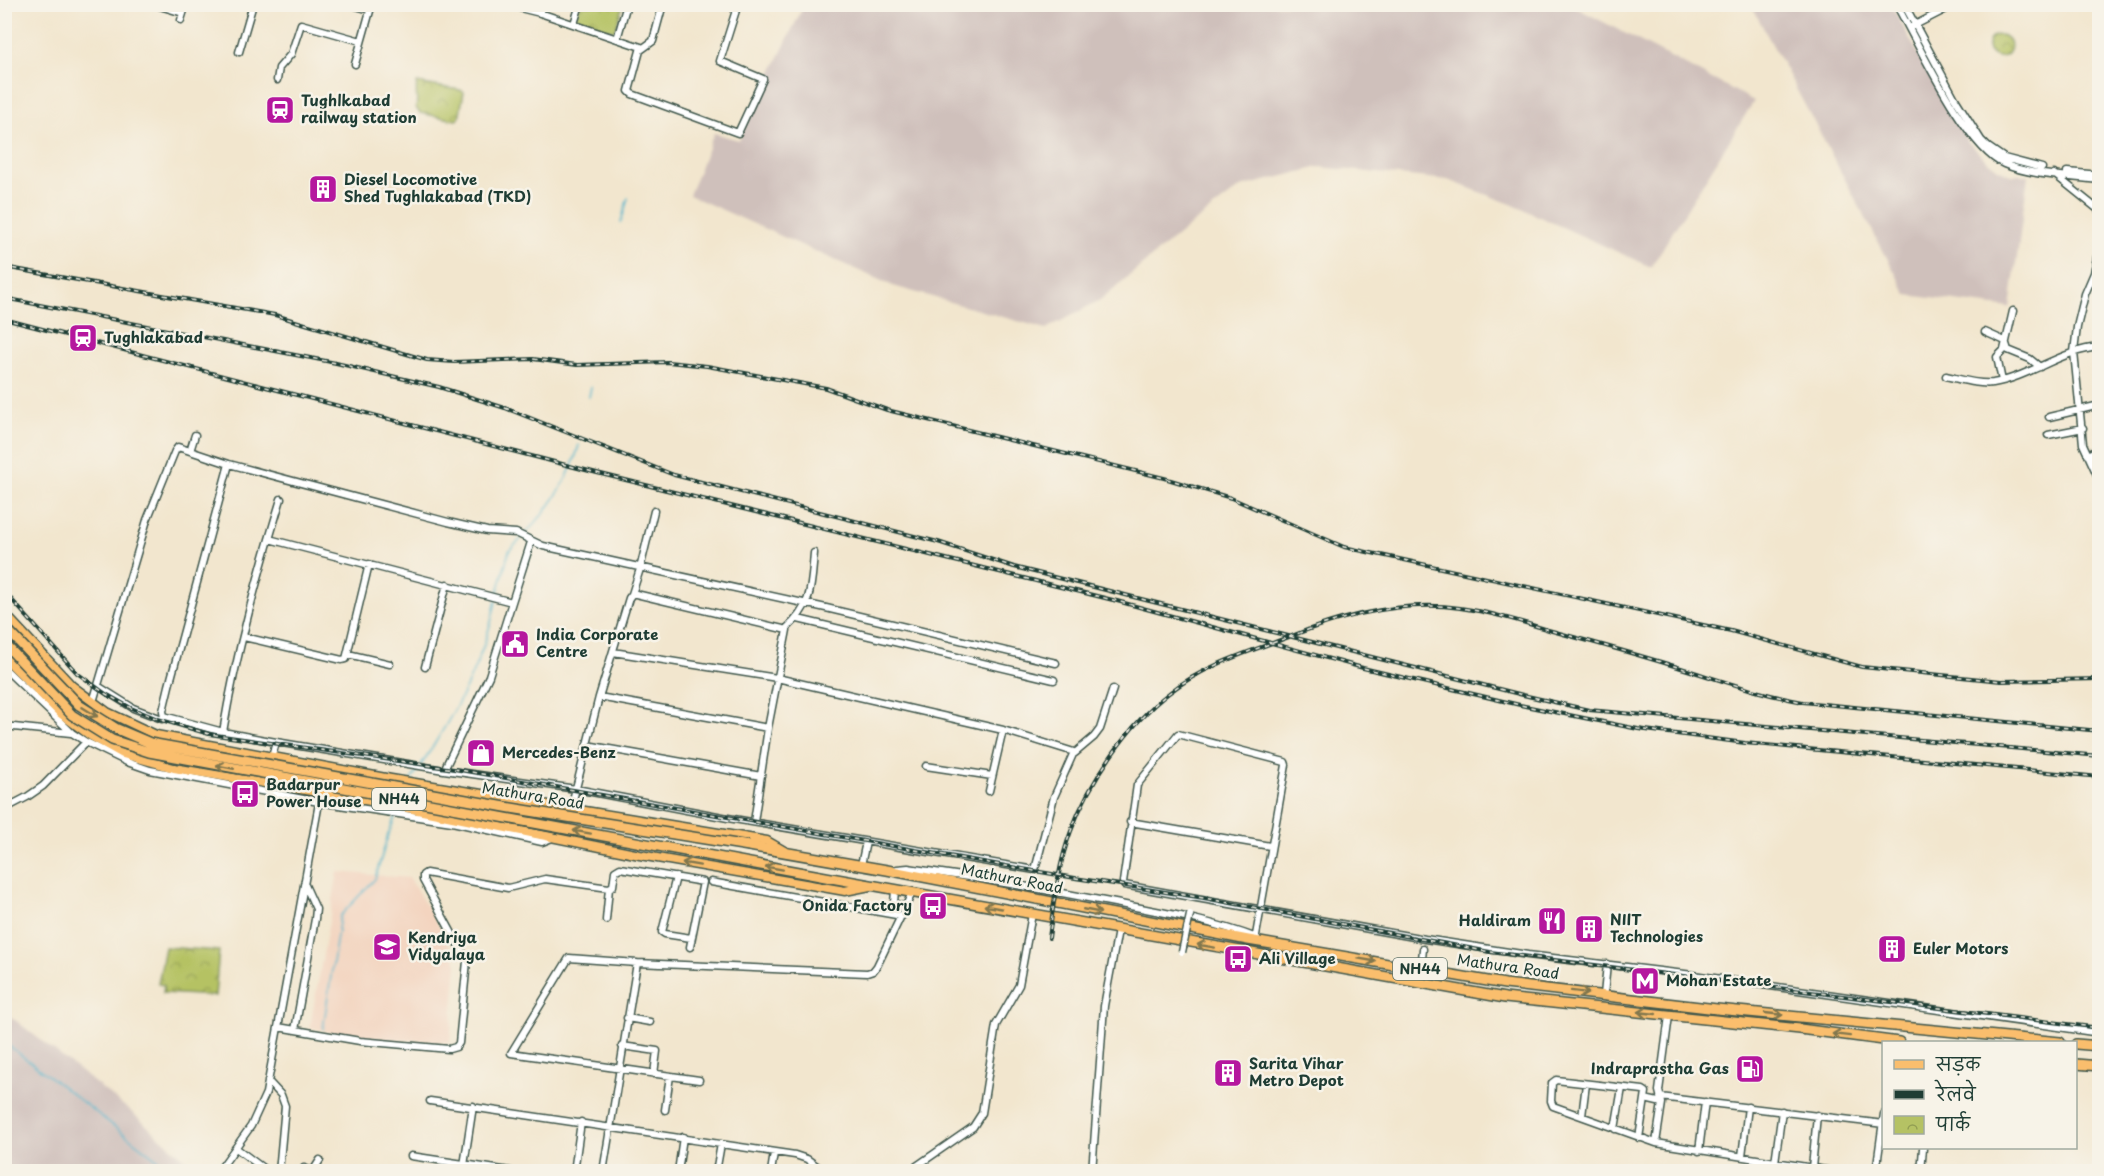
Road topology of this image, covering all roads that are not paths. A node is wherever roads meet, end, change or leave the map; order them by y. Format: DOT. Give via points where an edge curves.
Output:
graph roads {
  1 [pos="153,4"];
  2 [pos="186,4"];
  3 [pos="253,4"];
  4 [pos="349,4"];
  5 [pos="504,4"];
  6 [pos="541,4"];
  7 [pos="580,4"];
  8 [pos="627,4"];
  9 [pos="663,4"];
  10 [pos="738,4"];
  11 [pos="1896,4"];
  12 [pos="1904,4"];
  13 [pos="1956,4"];
  14 [pos="371,7"];
  15 [pos="183,13"];
  16 [pos="540,13"];
  17 [pos="181,20"];
  18 [pos="574,24"];
  19 [pos="1913,26"];
  20 [pos="617,39"];
  21 [pos="361,41"];
  22 [pos="642,49"];
  23 [pos="239,52"];
  24 [pos="355,64"];
  25 [pos="277,80"];
  26 [pos="2009,163"];
  27 [pos="2053,174"];
  28 [pos="2100,175"];
  29 [pos="2100,180"];
  30 [pos="2100,211"];
  31 [pos="2100,242"];
  32 [pos="2013,310"];
  33 [pos="1985,332"];
  34 [pos="2006,343"];
  35 [pos="2100,347"];
  36 [pos="2074,352"];
  37 [pos="2040,367"];
  38 [pos="1946,376"];
  39 [pos="2002,381"];
  40 [pos="2100,405"];
  41 [pos="2081,409"];
  42 [pos="2049,417"];
  43 [pos="2083,428"];
  44 [pos="195,435"];
  45 [pos="2048,435"];
  46 [pos="2100,447"];
  47 [pos="190,452"];
  48 [pos="2089,455"];
  49 [pos="228,464"];
  50 [pos="2100,481"];
  51 [pos="281,499"];
  52 [pos="654,511"];
  53 [pos="268,539"];
  54 [pos="531,542"];
  55 [pos="814,553"];
  56 [pos="369,564"];
  57 [pos="640,569"];
  58 [pos="447,584"];
  59 [pos="632,594"];
  60 [pos="509,601"];
  61 [pos="808,604"];
  62 [pos="4,613"];
  63 [pos="798,619"];
  64 [pos="4,626"];
  65 [pos="786,629"];
  66 [pos="244,637"];
  67 [pos="4,643"];
  68 [pos="613,652"];
  69 [pos="348,654"];
  70 [pos="4,657"];
  71 [pos="1056,663"];
  72 [pos="390,664"];
  73 [pos="4,668"];
  74 [pos="425,668"];
  75 [pos="777,678"];
  76 [pos="1054,680"];
  77 [pos="98,686"];
  78 [pos="1113,689"];
  79 [pos="599,697"];
  80 [pos="93,702"];
  81 [pos="164,716"];
  82 [pos="4,726"];
  83 [pos="768,729"];
  84 [pos="1003,730"];
  85 [pos="223,732"];
  86 [pos="72,733"];
  87 [pos="86,738"];
  88 [pos="276,742"];
  89 [pos="587,746"];
  90 [pos="1075,753"];
  91 [pos="272,757"];
  92 [pos="926,766"];
  93 [pos="444,770"];
  94 [pos="359,773"];
  95 [pos="761,776"];
  96 [pos="992,776"];
  97 [pos="262,786"];
  98 [pos="576,789"];
  99 [pos="989,791"];
  100 [pos="321,792"];
  101 [pos="353,798"];
  102 [pos="320,802"];
  103 [pos="571,808"];
  104 [pos="4,809"];
  105 [pos="401,809"];
  106 [pos="754,822"];
  107 [pos="1130,822"];
  108 [pos="866,842"];
  109 [pos="1270,846"];
  110 [pos="787,852"];
  111 [pos="861,865"];
  112 [pos="676,877"];
  113 [pos="711,882"];
  114 [pos="304,885"];
  115 [pos="873,886"];
  116 [pos="609,888"];
  117 [pos="896,890"];
  118 [pos="912,893"];
  119 [pos="1261,910"];
  120 [pos="904,913"];
  121 [pos="1032,914"];
  122 [pos="1190,915"];
  123 [pos="606,920"];
  124 [pos="1118,930"];
  125 [pos="691,938"];
  126 [pos="1255,939"];
  127 [pos="690,947"];
  128 [pos="1423,950"];
  129 [pos="1182,952"];
  130 [pos="637,963"];
  131 [pos="1607,964"];
  132 [pos="1421,969"];
  133 [pos="1604,995"];
  134 [pos="1669,1016"];
  135 [pos="627,1018"];
  136 [pos="650,1022"];
  137 [pos="278,1027"];
  138 [pos="296,1030"];
  139 [pos="2100,1033"];
  140 [pos="1891,1041"];
  141 [pos="2050,1041"];
  142 [pos="2077,1044"];
  143 [pos="622,1046"];
  144 [pos="2100,1046"];
  145 [pos="2077,1064"];
  146 [pos="2100,1066"];
  147 [pos="619,1068"];
  148 [pos="654,1074"];
  149 [pos="670,1076"];
  150 [pos="699,1080"];
  151 [pos="268,1081"];
  152 [pos="1586,1084"];
  153 [pos="1622,1088"];
  154 [pos="1645,1099"];
  155 [pos="1661,1100"];
  156 [pos="430,1101"];
  157 [pos="1705,1102"];
  158 [pos="473,1106"];
  159 [pos="1748,1107"];
  160 [pos="665,1110"];
  161 [pos="1782,1111"];
  162 [pos="1817,1115"];
  163 [pos="1582,1116"];
  164 [pos="582,1122"];
  165 [pos="1882,1124"];
  166 [pos="610,1126"];
  167 [pos="1615,1129"];
  168 [pos="1882,1131"];
  169 [pos="683,1137"];
  170 [pos="1640,1138"];
  171 [pos="1656,1143"];
  172 [pos="721,1144"];
  173 [pos="236,1148"];
  174 [pos="1923,1149"];
  175 [pos="1699,1151"];
  176 [pos="774,1153"];
  177 [pos="411,1156"];
  178 [pos="1742,1156"];
  179 [pos="320,1160"];
  180 [pos="1775,1162"];
  181 [pos="464,1164"];
  182 [pos="304,1168"];
  183 [pos="1812,1168"];
  184 [pos="313,1171"];
  185 [pos="218,1172"];
  186 [pos="268,1172"];
  187 [pos="279,1172"];
  188 [pos="463,1172"];
  189 [pos="516,1172"];
  190 [pos="574,1172"];
  191 [pos="603,1172"];
  192 [pos="678,1172"];
  193 [pos="716,1172"];
  194 [pos="771,1172"];
  195 [pos="825,1172"];
  196 [pos="908,1172"];
  197 [pos="1092,1172"];
  198 [pos="1838,1172"];
  199 [pos="1876,1172"];
  200 [pos="1921,1172"];
  1 -- 15 [label="street"];
  2 -- 15 [label="street"];
  3 -- 23 [label="street"];
  4 -- 14 [label="street"];
  5 -- 16 [label="street"];
  6 -- 16 [label="street"];
  7 -- 18 [label="street"];
  8 -- 20 [label="street"];
  9 -- 22 [label="street" via="653,41"];
  10 -- 22 [label="street" via="720,62 763,79 738,133 630,92"];
  11 -- 19 [label="street"];
  12 -- 19 [label="street"];
  13 -- 19 [label="street"];
  14 -- 21 [label="street"];
  15 -- 17 [label="street"];
  16 -- 18 [label="street"];
  18 -- 20 [label="street"];
  19 -- 26 [label="street" via="1948,98 1975,141 1991,156"];
  20 -- 22 [label="street"];
  21 -- 24 [label="street"];
  21 -- 25 [label="street" via="302,24 291,54 279,68"];
  26 -- 27 [label="street" via="2028,171"];
  26 -- 28 [label="street"];
  27 -- 29 [label="street"];
  27 -- 30 [label="street"];
  31 -- 36 [label="street"];
  32 -- 34 [label="street"];
  33 -- 34 [label="street"];
  34 -- 37 [label="street" via="2008,350"];
  34 -- 39 [label="street" via="1997,357"];
  35 -- 36 [label="street"];
  36 -- 37 [label="street"];
  36 -- 41 [label="street"];
  37 -- 39 [label="street"];
  38 -- 39 [label="street" via="1988,384"];
  40 -- 41 [label="street"];
  41 -- 42 [label="street"];
  41 -- 43 [label="street"];
  43 -- 45 [label="street"];
  43 -- 48 [label="street" via="2084,447"];
  44 -- 47 [label="street"];
  46 -- 48 [label="street"];
  47 -- 49 [label="street"];
  47 -- 77 [label="street" via="181,447 175,451 147,520"];
  48 -- 50 [label="street"];
  49 -- 54 [label="street" via="448,522 512,533"];
  49 -- 81 [label="street"];
  51 -- 53 [label="street"];
  52 -- 57 [label="street"];
  53 -- 56 [label="street"];
  53 -- 66 [label="street"];
  54 -- 57 [label="street"];
  54 -- 60 [label="street"];
  55 -- 61 [label="street"];
  56 -- 58 [label="street"];
  56 -- 69 [label="street"];
  57 -- 59 [label="street"];
  57 -- 61 [label="street"];
  58 -- 60 [label="street"];
  58 -- 74 [label="street"];
  59 -- 65 [label="street"];
  59 -- 68 [label="street"];
  60 -- 93 [label="street" via="489,676"];
  61 -- 63 [label="street"];
  61 -- 71 [label="street"];
  62 -- 80 [label="main road, Mathura Road" via="72,686"];
  63 -- 65 [label="street"];
  63 -- 76 [label="street"];
  64 -- 110 [label="highway, Mathura Road / NH44, one-way, bridge" via="79,705 117,729 150,743 511,808"];
  65 -- 75 [label="street"];
  66 -- 69 [label="street" via="342,660"];
  66 -- 85 [label="street"];
  115 -- 67 [label="highway, Mathura Road / NH44, one-way, bridge" via="149,752 112,740 72,715"];
  68 -- 75 [label="street"];
  68 -- 79 [label="street"];
  69 -- 72 [label="street"];
  70 -- 87 [label="main road, Mathura Road"];
  73 -- 86 [label="street"];
  75 -- 83 [label="street"];
  75 -- 84 [label="street"];
  77 -- 80 [label="street"];
  77 -- 81 [label="street" via="133,708 162,719"];
  78 -- 90 [label="street" via="1100,729"];
  79 -- 83 [label="street"];
  79 -- 89 [label="street"];
  80 -- 91 [label="main road, Mathura Road" via="156,735"];
  81 -- 85 [label="street"];
  82 -- 86 [label="street"];
  83 -- 95 [label="street"];
  84 -- 90 [label="street"];
  84 -- 96 [label="street"];
  85 -- 88 [label="street"];
  86 -- 87 [label="street"];
  87 -- 97 [label="main road, Mathura Road" via="174,768"];
  87 -- 104 [label="street" via="43,786"];
  88 -- 91 [label="street"];
  88 -- 93 [label="street"];
  89 -- 95 [label="street"];
  89 -- 98 [label="street"];
  90 -- 108 [label="street" via="1054,797 1035,870"];
  91 -- 94 [label="main road, Mathura Road"];
  91 -- 97 [label="main road"];
  92 -- 96 [label="street"];
  93 -- 98 [label="street"];
  94 -- 101 [label="main road"];
  94 -- 103 [label="main road, Mathura Road"];
  95 -- 106 [label="street"];
  96 -- 99 [label="street"];
  97 -- 100 [label="main road, Mathura Road"];
  97 -- 102 [label="street"];
  98 -- 103 [label="street"];
  98 -- 106 [label="street"];
  100 -- 101 [label="main road, Mathura Road"];
  100 -- 102 [label="street"];
  101 -- 105 [label="main road, Mathura Road"];
  102 -- 105 [label="street" via="388,811"];
  102 -- 114 [label="street"];
  103 -- 110 [label="main road, Mathura Road" via="767,841"];
  115 -- 105 [label="main road, Mathura Road, one-way" via="845,891"];
  106 -- 108 [label="street"];
  107 -- 109 [label="street"];
  107 -- 109 [label="street" via="1139,781 1175,736 1181,734 1286,762"];
  107 -- 119 [label="street" via="1125,885"];
  108 -- 111 [label="street"];
  109 -- 119 [label="street"];
  110 -- 111 [label="highway, Mathura Road / NH44"];
  111 -- 126 [label="highway, Mathura Road / NH44, one-way"];
  112 -- 116 [label="street" via="620,868"];
  112 -- 125 [label="street" via="703,882"];
  112 -- 125 [label="street" via="663,932"];
  113 -- 120 [label="street"];
  114 -- 137 [label="street"];
  114 -- 138 [label="street" via="316,909"];
  115 -- 117 [label="highway, Mathura Road / NH44"];
  116 -- 123 [label="street"];
  116 -- 138 [label="street" via="545,879 508,888 425,873 423,880 467,961 456,1047 360,1041"];
  117 -- 118 [label="highway, Mathura Road / NH44"];
  117 -- 120 [label="street" via="894,903 902,906"];
  118 -- 120 [label="street"];
  121 -- 118 [label="highway, Mathura Road / NH44, one-way"];
  119 -- 126 [label="street"];
  119 -- 131 [label="street" via="1425,939"];
  120 -- 130 [label="street" via="877,966 867,973"];
  121 -- 124 [label="highway, Mathura Road / NH44"];
  121 -- 196 [label="street" via="1019,985 996,1025 982,1113 973,1127"];
  122 -- 129 [label="street, bridge"];
  134 -- 124 [label="highway, Mathura Road / NH44, one-way" via="1505,998"];
  124 -- 197 [label="street" via="1104,1006"];
  125 -- 127 [label="street"];
  126 -- 132 [label="highway, Mathura Road / NH44, one-way"];
  128 -- 132 [label="street"];
  130 -- 135 [label="street"];
  130 -- 147 [label="street" via="569,958 511,1053"];
  131 -- 133 [label="street"];
  131 -- 139 [label="street"];
  132 -- 133 [label="highway, Mathura Road / NH44, one-way"];
  133 -- 141 [label="highway, Mathura Road / NH44, one-way"];
  140 -- 134 [label="highway, Mathura Road / NH44, one-way"];
  134 -- 155 [label="street"];
  135 -- 136 [label="street"];
  135 -- 143 [label="street"];
  137 -- 138 [label="street"];
  137 -- 151 [label="street"];
  142 -- 144 [label="highway"];
  143 -- 147 [label="street"];
  143 -- 148 [label="street" via="657,1051"];
  145 -- 146 [label="highway"];
  147 -- 148 [label="street"];
  147 -- 166 [label="street"];
  148 -- 149 [label="street"];
  149 -- 150 [label="street"];
  149 -- 160 [label="street"];
  151 -- 173 [label="street" via="255,1119"];
  151 -- 187 [label="street" via="285,1106"];
  152 -- 153 [label="street"];
  152 -- 163 [label="street"];
  152 -- 163 [label="street" via="1556,1080 1552,1083 1553,1106"];
  153 -- 154 [label="street" via="1645,1090"];
  153 -- 167 [label="street"];
  154 -- 155 [label="street"];
  154 -- 170 [label="street"];
  155 -- 157 [label="street"];
  155 -- 171 [label="street"];
  156 -- 158 [label="street"];
  157 -- 159 [label="street"];
  157 -- 175 [label="street"];
  158 -- 164 [label="street"];
  158 -- 181 [label="street"];
  159 -- 161 [label="street"];
  159 -- 178 [label="street"];
  161 -- 162 [label="street"];
  161 -- 180 [label="street"];
  162 -- 165 [label="street"];
  162 -- 183 [label="street"];
  163 -- 167 [label="street"];
  164 -- 166 [label="street"];
  164 -- 190 [label="street"];
  166 -- 169 [label="street"];
  166 -- 191 [label="street"];
  167 -- 170 [label="street"];
  168 -- 199 [label="street"];
  169 -- 172 [label="street"];
  169 -- 192 [label="street"];
  170 -- 171 [label="street"];
  171 -- 175 [label="street"];
  172 -- 176 [label="street"];
  172 -- 193 [label="street"];
  173 -- 185 [label="street"];
  173 -- 186 [label="street"];
  174 -- 200 [label="street"];
  175 -- 178 [label="street"];
  176 -- 194 [label="street"];
  176 -- 195 [label="street" via="807,1159"];
  177 -- 181 [label="street"];
  178 -- 180 [label="street"];
  179 -- 184 [label="street"];
  180 -- 183 [label="street"];
  181 -- 188 [label="street"];
  181 -- 189 [label="street"];
  182 -- 184 [label="street"];
  183 -- 198 [label="street"];
}
